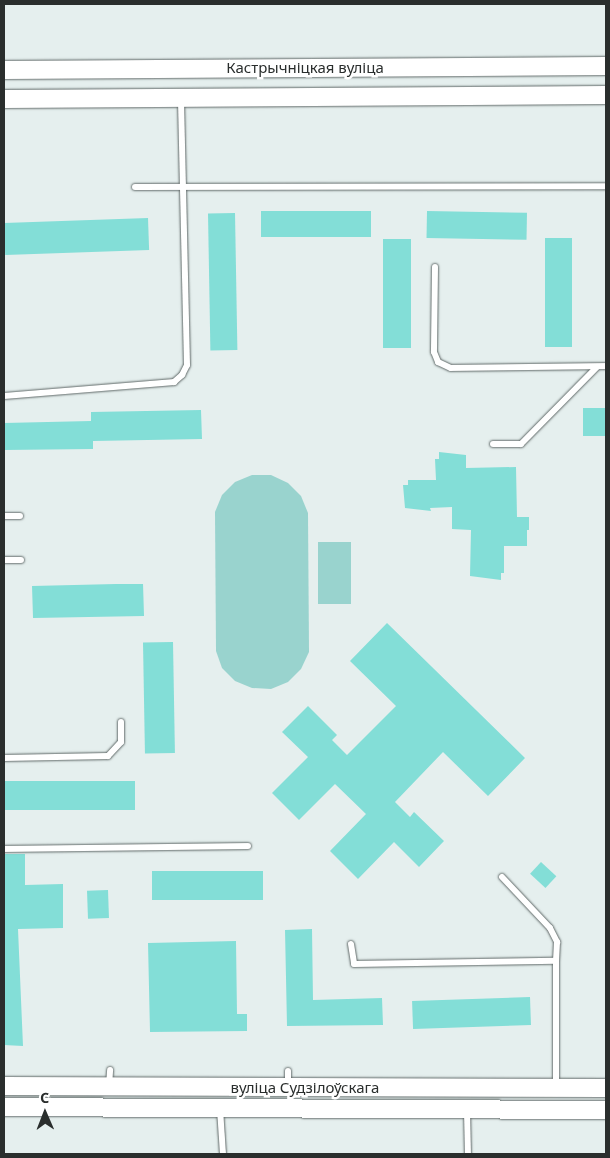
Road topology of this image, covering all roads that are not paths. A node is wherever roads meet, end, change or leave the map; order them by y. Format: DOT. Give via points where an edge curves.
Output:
graph roads {
  1 [pos="606,66"];
  2 [pos="4,70"];
  3 [pos="606,96"];
  4 [pos="182,98"];
  5 [pos="4,99"];
  6 [pos="606,186"];
  7 [pos="136,187"];
  8 [pos="182,187"];
  9 [pos="435,266"];
  10 [pos="597,366"];
  11 [pos="606,366"];
  12 [pos="4,396"];
  13 [pos="493,444"];
  14 [pos="4,516"];
  15 [pos="20,516"];
  16 [pos="4,560"];
  17 [pos="21,560"];
  18 [pos="121,722"];
  19 [pos="4,758"];
  20 [pos="248,846"];
  21 [pos="4,849"];
  22 [pos="502,877"];
  23 [pos="351,944"];
  24 [pos="556,961"];
  25 [pos="110,1070"];
  26 [pos="288,1071"];
  27 [pos="4,1086"];
  28 [pos="109,1088"];
  29 [pos="288,1088"];
  30 [pos="556,1088"];
  31 [pos="606,1088"];
  32 [pos="4,1107"];
  33 [pos="220,1108"];
  34 [pos="467,1110"];
  35 [pos="606,1110"];
  36 [pos="223,1154"];
  37 [pos="468,1154"];
  1 -- 2 [label="main road, Кастрычніцкая вуліца"];
  3 -- 4 [label="main road, Кастрычніцкая вуліца"];
  4 -- 5 [label="main road, Кастрычніцкая вуліца"];
  4 -- 8 [label="lane"];
  6 -- 8 [label="lane"];
  7 -- 8 [label="lane"];
  8 -- 12 [label="lane" via="186,365 182,375 174,382"];
  9 -- 10 [label="lane" via="434,352 438,362 451,368"];
  10 -- 11 [label="lane"];
  10 -- 13 [label="lane" via="521,444"];
  14 -- 15 [label="lane"];
  16 -- 17 [label="lane"];
  18 -- 19 [label="lane" via="121,742 108,756"];
  20 -- 21 [label="lane"];
  22 -- 24 [label="lane" via="550,928 556,942"];
  23 -- 24 [label="lane" via="354,964"];
  24 -- 30 [label="lane"];
  25 -- 28 [label="lane"];
  26 -- 29 [label="lane"];
  27 -- 28 [label="main road, вуліца Судзілоўскага"];
  28 -- 29 [label="main road, вуліца Судзілоўскага"];
  29 -- 30 [label="main road, вуліца Судзілоўскага"];
  30 -- 31 [label="main road, вуліца Судзілоўскага"];
  32 -- 33 [label="main road, вуліца Судзілоўскага"];
  33 -- 34 [label="main road, вуліца Судзілоўскага"];
  33 -- 36 [label="lane"];
  34 -- 35 [label="main road, вуліца Судзілоўскага"];
  34 -- 37 [label="lane"];
}
